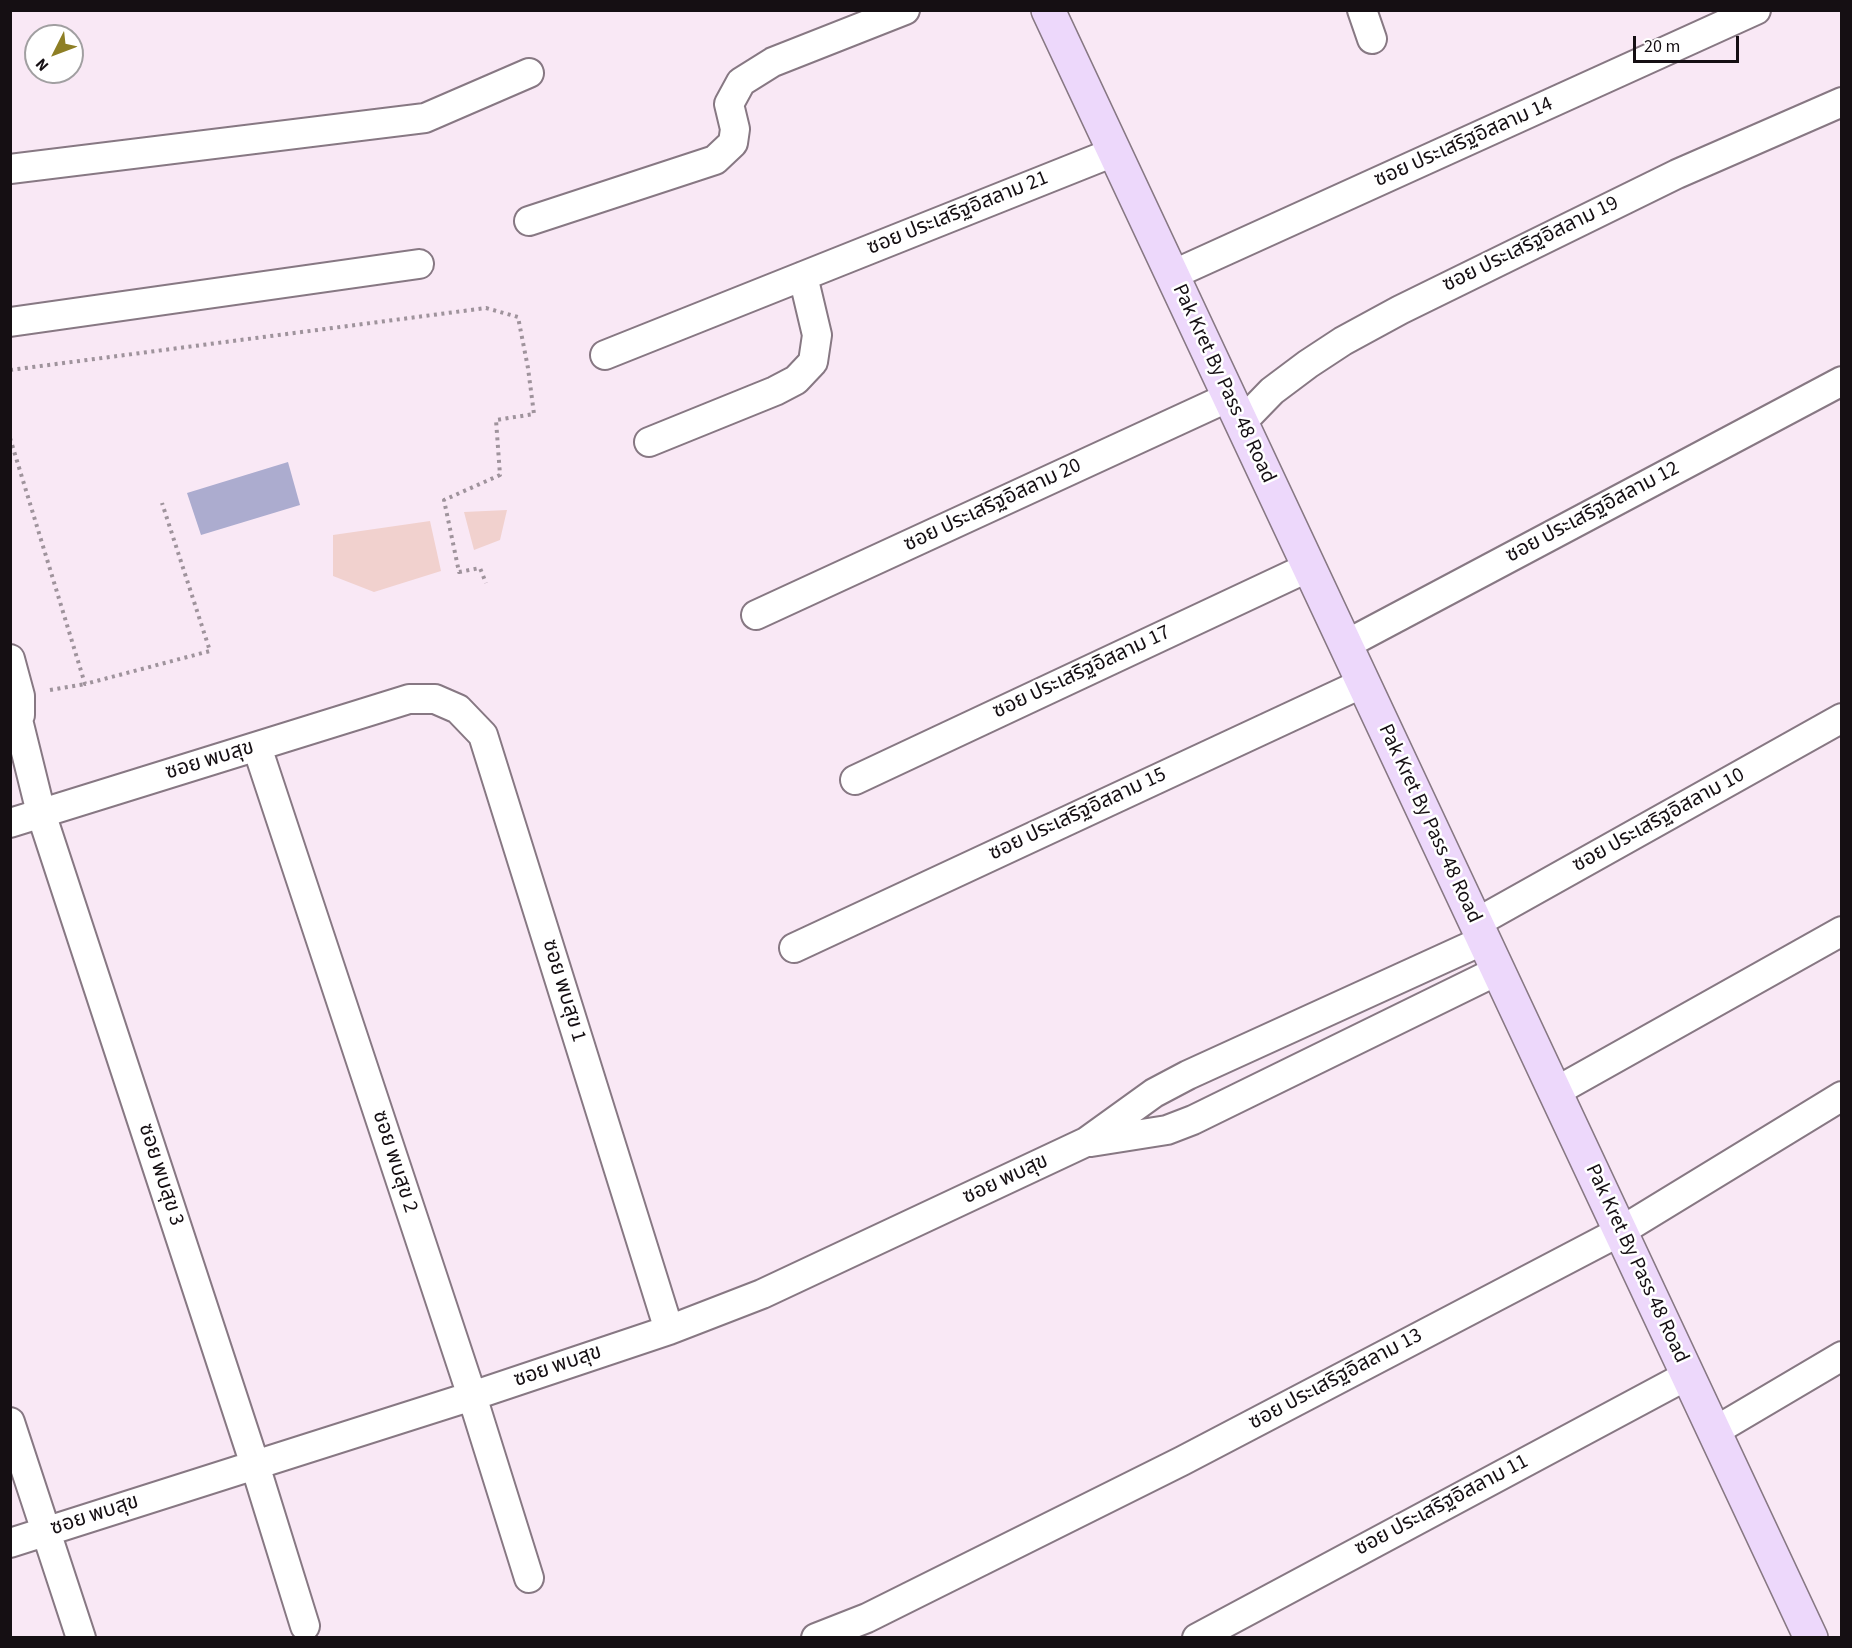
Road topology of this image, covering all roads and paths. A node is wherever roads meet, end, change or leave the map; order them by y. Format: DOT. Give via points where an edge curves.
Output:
graph roads {
  1 [pos="905,10"];
  2 [pos="1048,10"];
  3 [pos="1362,10"];
  4 [pos="1756,10"];
  5 [pos="1372,39"];
  6 [pos="529,73"];
  7 [pos="1842,102"];
  8 [pos="1114,152"];
  9 [pos="10,170"];
  10 [pos="529,221"];
  11 [pos="419,264"];
  12 [pos="1172,275"];
  13 [pos="803,276"];
  14 [pos="10,322"];
  15 [pos="605,355"];
  16 [pos="10,370"];
  17 [pos="1842,381"];
  18 [pos="1235,410"];
  19 [pos="10,438"];
  20 [pos="649,442"];
  21 [pos="162,503"];
  22 [pos="1309,567"];
  23 [pos="486,583"];
  24 [pos="756,615"];
  25 [pos="1346,645"];
  26 [pos="10,659"];
  27 [pos="1363,683"];
  28 [pos="409,699"];
  29 [pos="1842,718"];
  30 [pos="257,747"];
  31 [pos="855,780"];
  32 [pos="41,813"];
  33 [pos="10,823"];
  34 [pos="1842,931"];
  35 [pos="1480,932"];
  36 [pos="794,948"];
  37 [pos="1497,971"];
  38 [pos="1555,1092"];
  39 [pos="1842,1096"];
  40 [pos="1086,1142"];
  41 [pos="1621,1231"];
  42 [pos="669,1330"];
  43 [pos="1842,1356"];
  44 [pos="1688,1375"];
  45 [pos="472,1396"];
  46 [pos="10,1422"];
  47 [pos="1715,1431"];
  48 [pos="255,1465"];
  49 [pos="46,1532"];
  50 [pos="10,1543"];
  51 [pos="529,1578"];
  52 [pos="305,1626"];
  53 [pos="81,1638"];
  54 [pos="816,1638"];
  55 [pos="1197,1638"];
  56 [pos="1811,1638"];
  1 -- 10 [label="street" via="772,62 741,81 729,104 735,129 733,143 715,160"];
  2 -- 8 [label="street, Pak Kret By Pass 48 Road"];
  3 -- 5 [label="street"];
  4 -- 12 [label="street, ซอย ประเสริฐอิสลาม 14"];
  6 -- 9 [label="street" via="425,118"];
  7 -- 18 [label="street, ซอย ประเสริฐอิสลาม 19" via="1677,174 1400,310 1343,340 1272,391"];
  8 -- 12 [label="street, Pak Kret By Pass 48 Road"];
  8 -- 13 [label="street, ซอย ประเสริฐอิสลาม 21"];
  11 -- 14 [label="street"];
  12 -- 18 [label="street, Pak Kret By Pass 48 Road"];
  13 -- 15 [label="street, ซอย ประเสริฐอิสลาม 21"];
  13 -- 20 [label="street" via="817,335 813,362 796,380 775,391"];
  16 -- 23 [label="path" via="486,308 518,317 534,414 496,420 500,475 444,500 459,572 480,568"];
  17 -- 25 [label="street, ซอย ประเสริฐอิสลาม 12"];
  18 -- 22 [label="street, Pak Kret By Pass 48 Road"];
  18 -- 24 [label="street, ซอย ประเสริฐอิสลาม 20"];
  19 -- 21 [label="path" via="85,684 210,651"];
  22 -- 25 [label="street, Pak Kret By Pass 48 Road"];
  22 -- 31 [label="street, ซอย ประเสริฐอิสลาม 17"];
  25 -- 27 [label="street, Pak Kret By Pass 48 Road"];
  26 -- 32 [label="street, ซอย พบสุข 3"];
  27 -- 35 [label="street, Pak Kret By Pass 48 Road"];
  27 -- 36 [label="street, ซอย ประเสริฐอิสลาม 15"];
  28 -- 30 [label="street, ซอย พบสุข"];
  28 -- 42 [label="street, ซอย พบสุข 1" via="435,699 458,709 483,735"];
  29 -- 35 [label="street, ซอย ประเสริฐอิสลาม 10"];
  30 -- 32 [label="street, ซอย พบสุข"];
  30 -- 45 [label="street, ซอย พบสุข 2"];
  32 -- 33 [label="street, ซอย พบสุข"];
  32 -- 48 [label="street, ซอย พบสุข 3"];
  34 -- 38 [label="street"];
  35 -- 37 [label="street, Pak Kret By Pass 48 Road"];
  35 -- 40 [label="street, ซอย พบสุข" via="1188,1075"];
  37 -- 38 [label="street, Pak Kret By Pass 48 Road"];
  37 -- 40 [label="street, ซอย พบสุข" via="1193,1120 1167,1130"];
  38 -- 41 [label="street, Pak Kret By Pass 48 Road"];
  39 -- 41 [label="street, ซอย ประเสริฐอิสลาม 13"];
  40 -- 42 [label="street, ซอย พบสุข" via="762,1294"];
  41 -- 44 [label="street, Pak Kret By Pass 48 Road"];
  41 -- 54 [label="street, ซอย ประเสริฐอิสลาม 13" via="1182,1461 867,1618"];
  42 -- 45 [label="street, ซอย พบสุข"];
  43 -- 47 [label="street"];
  44 -- 47 [label="street, Pak Kret By Pass 48 Road"];
  44 -- 55 [label="street, ซอย ประเสริฐอิสลาม 11"];
  45 -- 48 [label="street, ซอย พบสุข"];
  45 -- 51 [label="street, ซอย พบสุข 2"];
  46 -- 49 [label="street"];
  47 -- 56 [label="street, Pak Kret By Pass 48 Road"];
  48 -- 49 [label="street, ซอย พบสุข"];
  48 -- 52 [label="street, ซอย พบสุข 3"];
  49 -- 50 [label="street, ซอย พบสุข"];
  49 -- 53 [label="street"];
}
